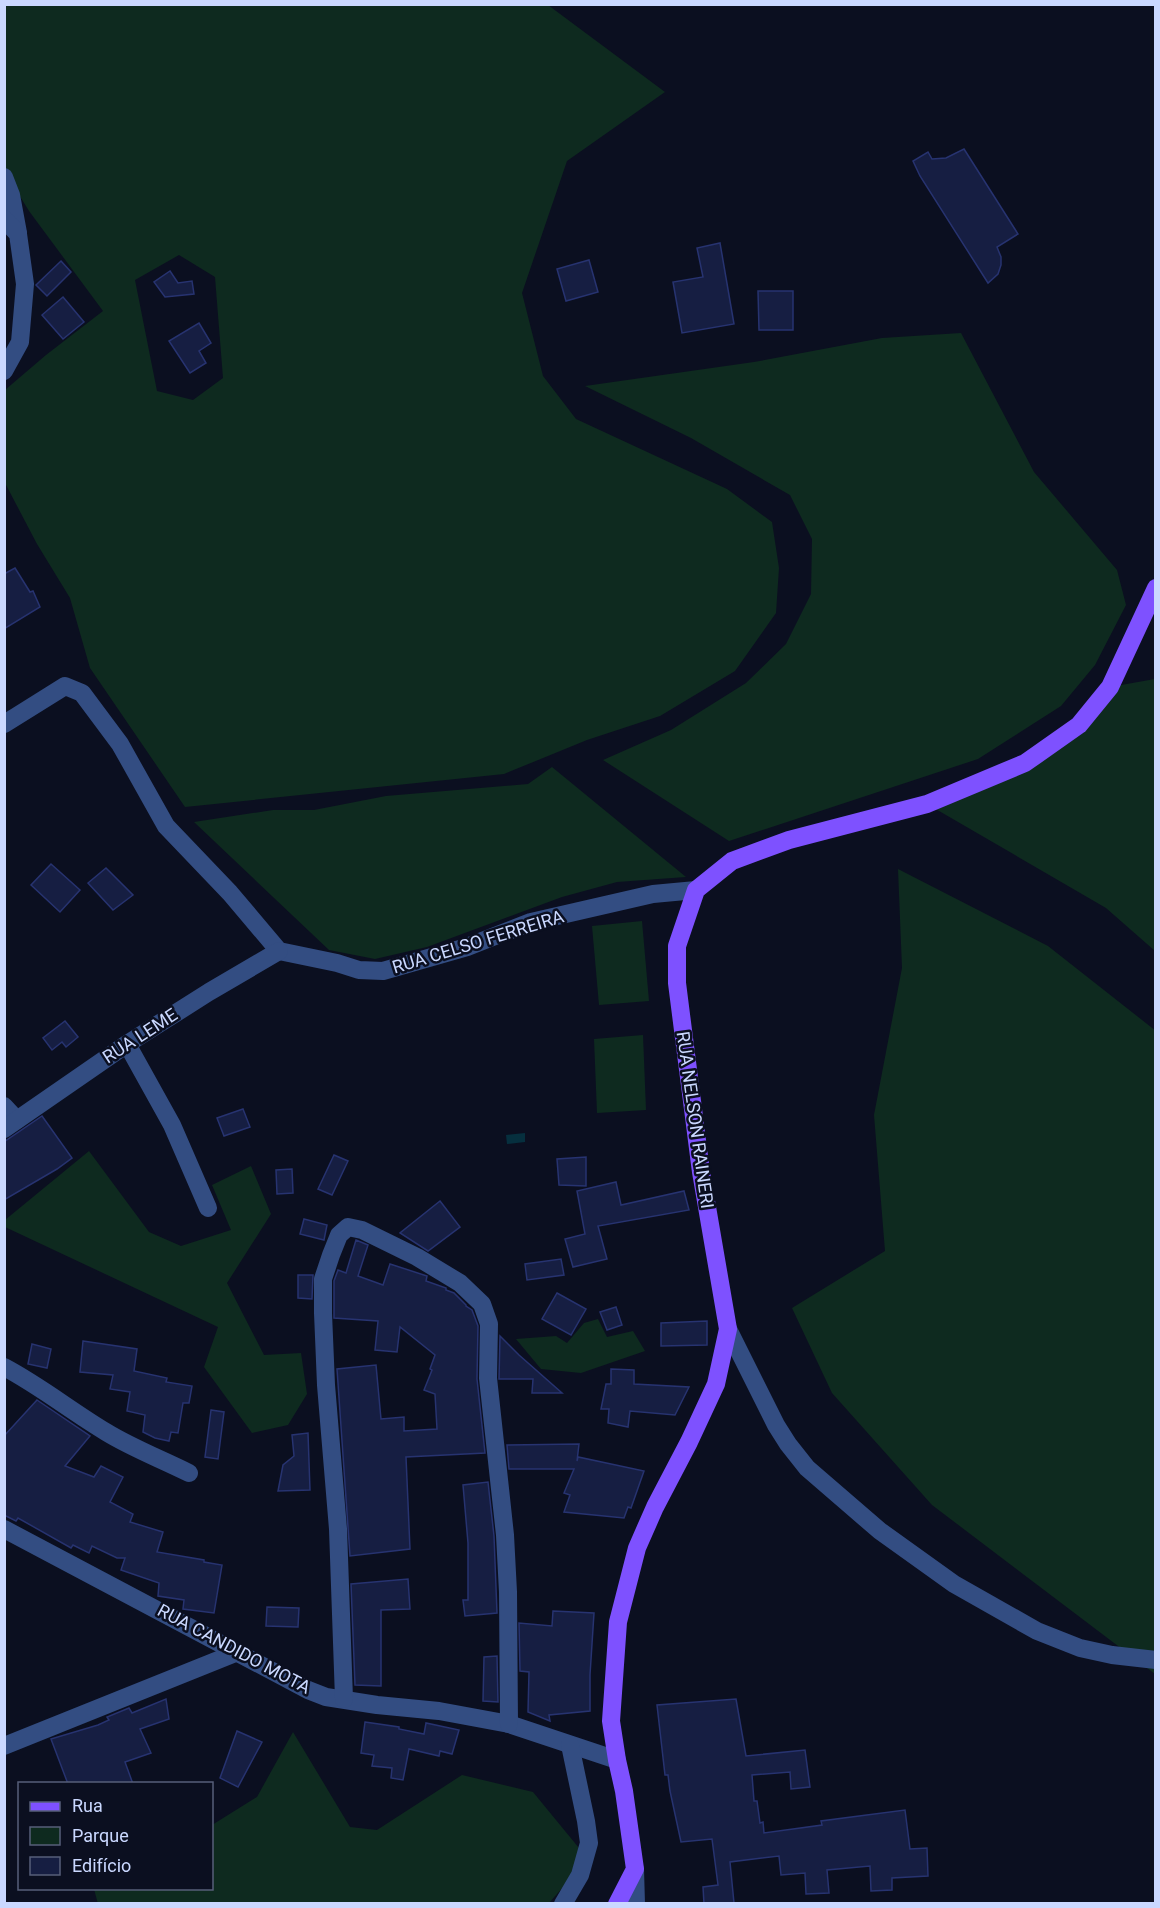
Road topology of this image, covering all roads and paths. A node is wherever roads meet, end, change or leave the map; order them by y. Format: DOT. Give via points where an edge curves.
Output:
graph roads {
  1 [pos="4,177"];
  2 [pos="4,219"];
  3 [pos="18,234"];
  4 [pos="4,371"];
  5 [pos="1155,588"];
  6 [pos="4,724"];
  7 [pos="696,890"];
  8 [pos="279,951"];
  9 [pos="127,1044"];
  10 [pos="4,1106"];
  11 [pos="11,1124"];
  12 [pos="208,1208"];
  13 [pos="728,1329"];
  14 [pos="4,1367"];
  15 [pos="189,1473"];
  16 [pos="4,1529"];
  17 [pos="238,1652"];
  18 [pos="1155,1660"];
  19 [pos="344,1699"];
  20 [pos="509,1724"];
  21 [pos="570,1745"];
  22 [pos="4,1746"];
  23 [pos="617,1760"];
  24 [pos="635,1869"];
  25 [pos="563,1904"];
  26 [pos="618,1904"];
  27 [pos="636,1904"];
  1 -- 3 [label="street"];
  2 -- 3 [label="street"];
  3 -- 4 [label="street" via="25,284 20,342"];
  5 -- 7 [label="main road" via="1110,687 1079,725 1025,763 927,804 789,840 732,861"];
  6 -- 8 [label="street" via="65,686 82,693 120,744 166,825"];
  7 -- 8 [label="street, RUA CELSO FERREIRA" via="653,894 531,922 466,947 383,971 359,970"];
  7 -- 13 [label="main road, RUA NELSON RAINERI" via="677,946 676,983"];
  8 -- 9 [label="street, RUA LEME"];
  9 -- 11 [label="street, RUA LEME"];
  9 -- 12 [label="street" via="172,1125"];
  10 -- 11 [label="street"];
  13 -- 18 [label="street" via="788,1444 807,1468 880,1531 954,1584 1036,1631 1112,1656"];
  13 -- 23 [label="main road, RUA NELSON RAINERI" via="716,1384 655,1507 627,1584 618,1622 611,1721"];
  14 -- 15 [label="street" via="108,1434"];
  16 -- 17 [label="street, RUA CANDIDO MOTA"];
  17 -- 19 [label="street, RUA CANDIDO MOTA" via="308,1690"];
  17 -- 22 [label="street"];
  19 -- 20 [label="street, RUA CANDIDO MOTA"];
  19 -- 20 [label="street" via="323,1279 339,1235 348,1227 408,1253 460,1283 482,1304 489,1324 488,1378 508,1592"];
  20 -- 21 [label="street, RUA CANDIDO MOTA"];
  21 -- 23 [label="street, RUA CANDIDO MOTA"];
  21 -- 25 [label="street" via="589,1843 580,1875"];
  23 -- 24 [label="main road, RUA NELSON RAINERI"];
  24 -- 26 [label="main road"];
  24 -- 27 [label="street"];
}
